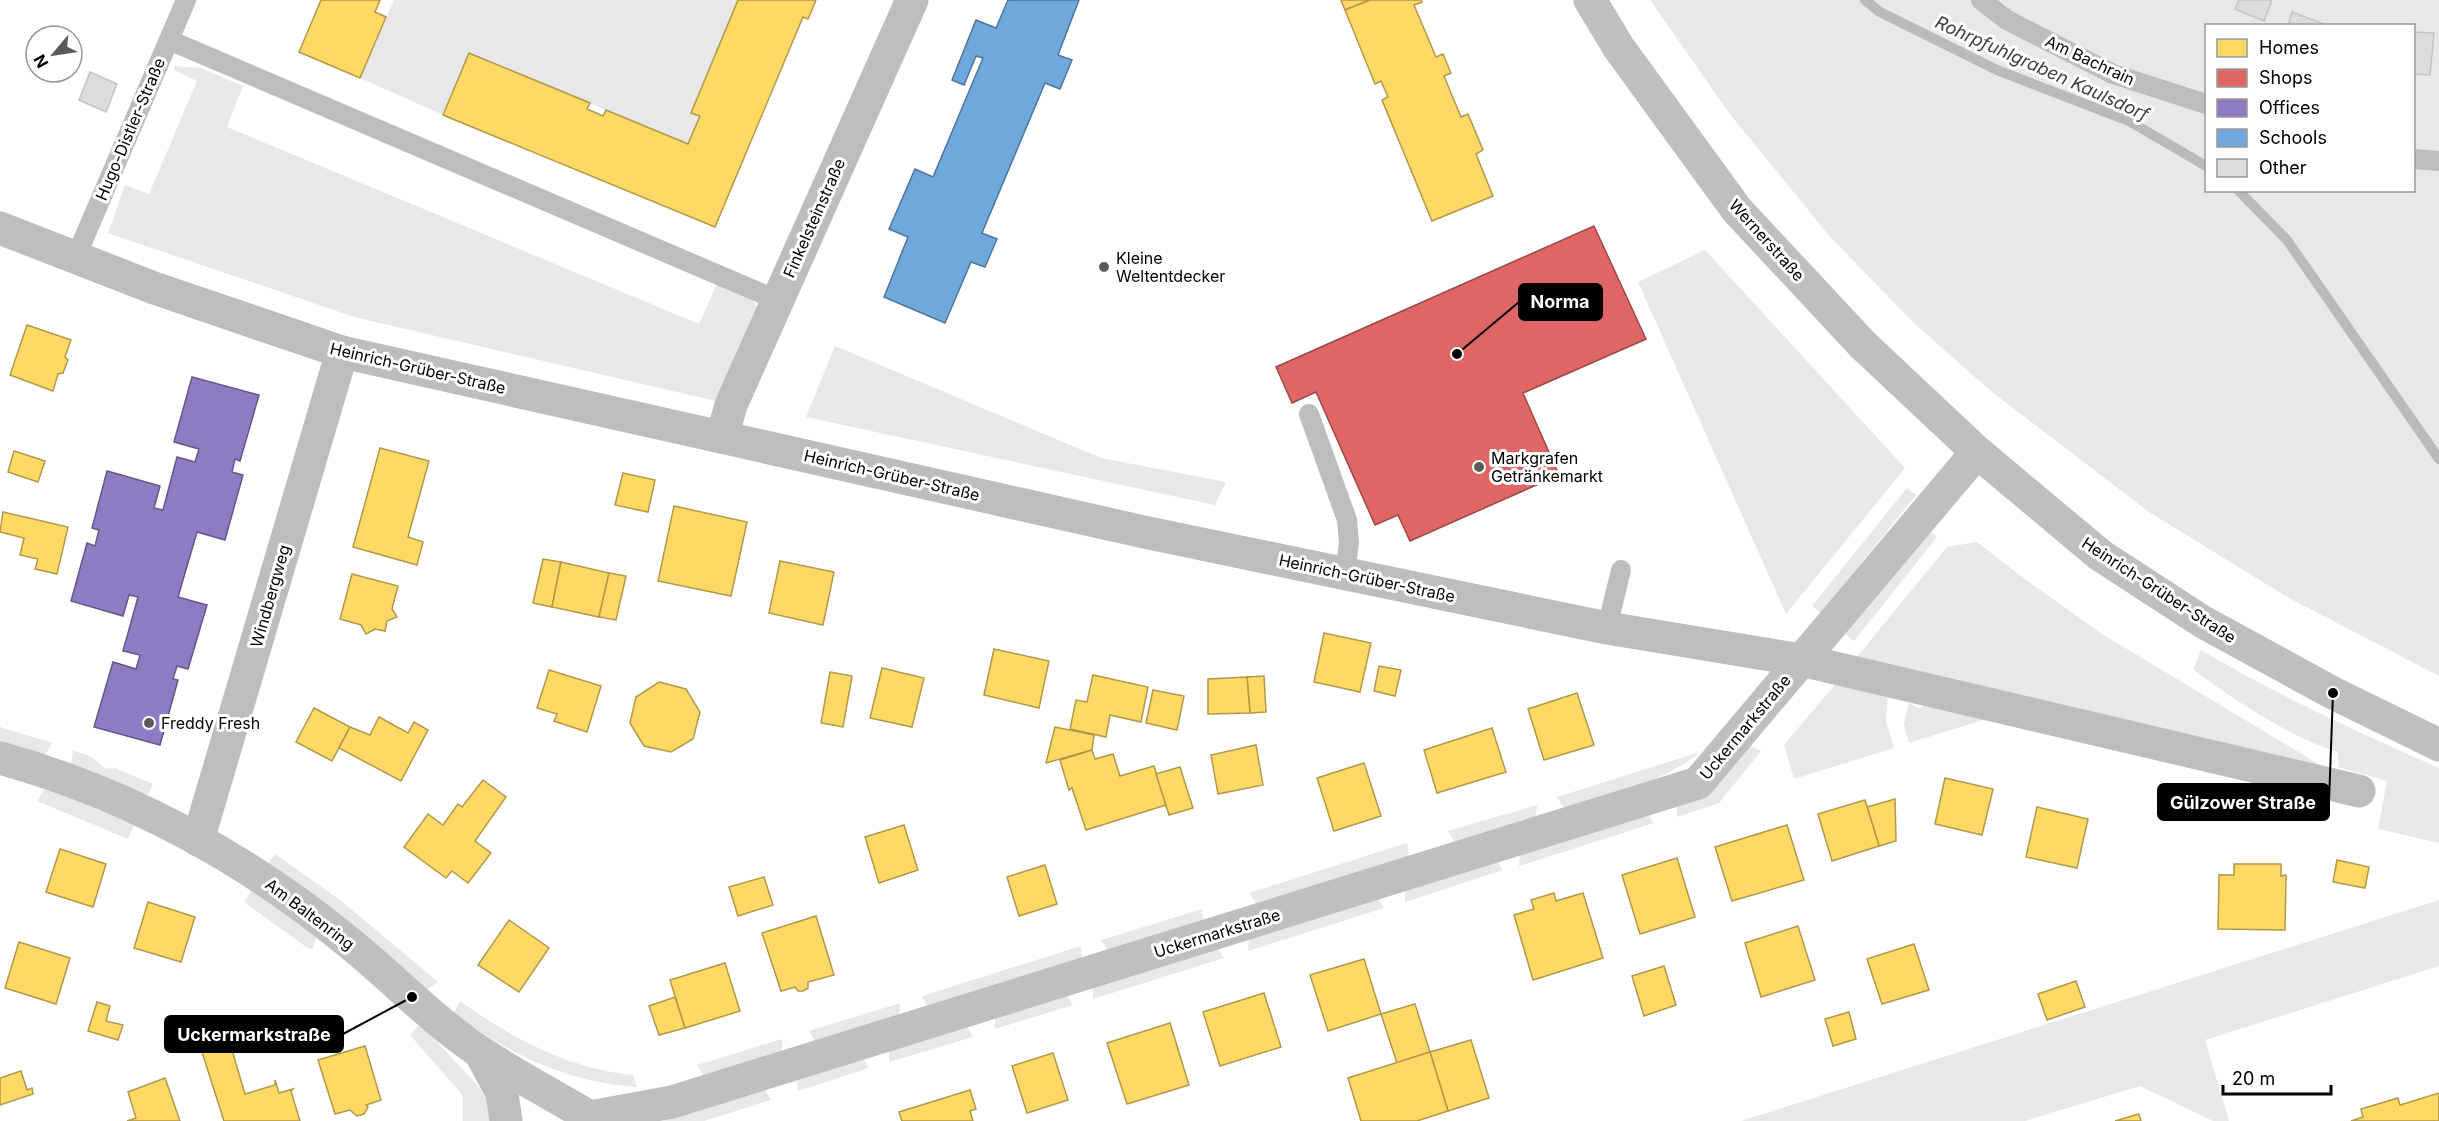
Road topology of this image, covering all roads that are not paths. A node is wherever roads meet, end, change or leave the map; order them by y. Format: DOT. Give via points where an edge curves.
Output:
graph roads {
  1 [pos="186,0"];
  2 [pos="912,0"];
  3 [pos="1590,0"];
  4 [pos="1981,0"];
  5 [pos="169,40"];
  6 [pos="2205,104"];
  7 [pos="2415,159"];
  8 [pos="2439,161"];
  9 [pos="0,228"];
  10 [pos="75,259"];
  11 [pos="777,300"];
  12 [pos="342,352"];
  13 [pos="1309,414"];
  14 [pos="722,437"];
  15 [pos="1977,452"];
  16 [pos="1622,570"];
  17 [pos="1345,574"];
  18 [pos="1607,628"];
  19 [pos="1801,660"];
  20 [pos="2439,745"];
  21 [pos="0,758"];
  22 [pos="2359,791"];
  23 [pos="198,840"];
  24 [pos="480,1052"];
  25 [pos="588,1120"];
  26 [pos="506,1121"];
  1 -- 5 [label="lane, Hugo-Distler-Straße"];
  2 -- 11 [label="street, Finkelsteinstraße"];
  3 -- 15 [label="street, Wernerstraße" via="1619,48 1737,210 1863,345"];
  4 -- 6 [label="lane, Am Bachrain" via="2007,20 2114,74"];
  5 -- 10 [label="lane, Hugo-Distler-Straße"];
  5 -- 11 [label="lane"];
  7 -- 8 [label="lane"];
  9 -- 10 [label="street, Heinrich-Grüber-Straße"];
  10 -- 12 [label="street, Heinrich-Grüber-Straße"];
  11 -- 14 [label="street, Finkelsteinstraße" via="731,405"];
  12 -- 14 [label="street, Heinrich-Grüber-Straße"];
  12 -- 23 [label="street, Windbergweg"];
  13 -- 17 [label="lane" via="1347,520"];
  14 -- 17 [label="street, Heinrich-Grüber-Straße"];
  15 -- 19 [label="street"];
  15 -- 20 [label="street, Heinrich-Grüber-Straße" via="2100,555 2203,622 2332,693"];
  16 -- 18 [label="lane"];
  17 -- 18 [label="street, Heinrich-Grüber-Straße"];
  18 -- 19 [label="street, Heinrich-Grüber-Straße"];
  19 -- 22 [label="street, Heinrich-Grüber-Straße"];
  19 -- 25 [label="street, Uckermarkstraße" via="1698,783 672,1102"];
  21 -- 23 [label="street, Am Baltenring" via="83,786"];
  23 -- 24 [label="street, Am Baltenring" via="299,903"];
  24 -- 25 [label="street, Am Baltenring"];
  24 -- 26 [label="street" via="502,1093"];
}
